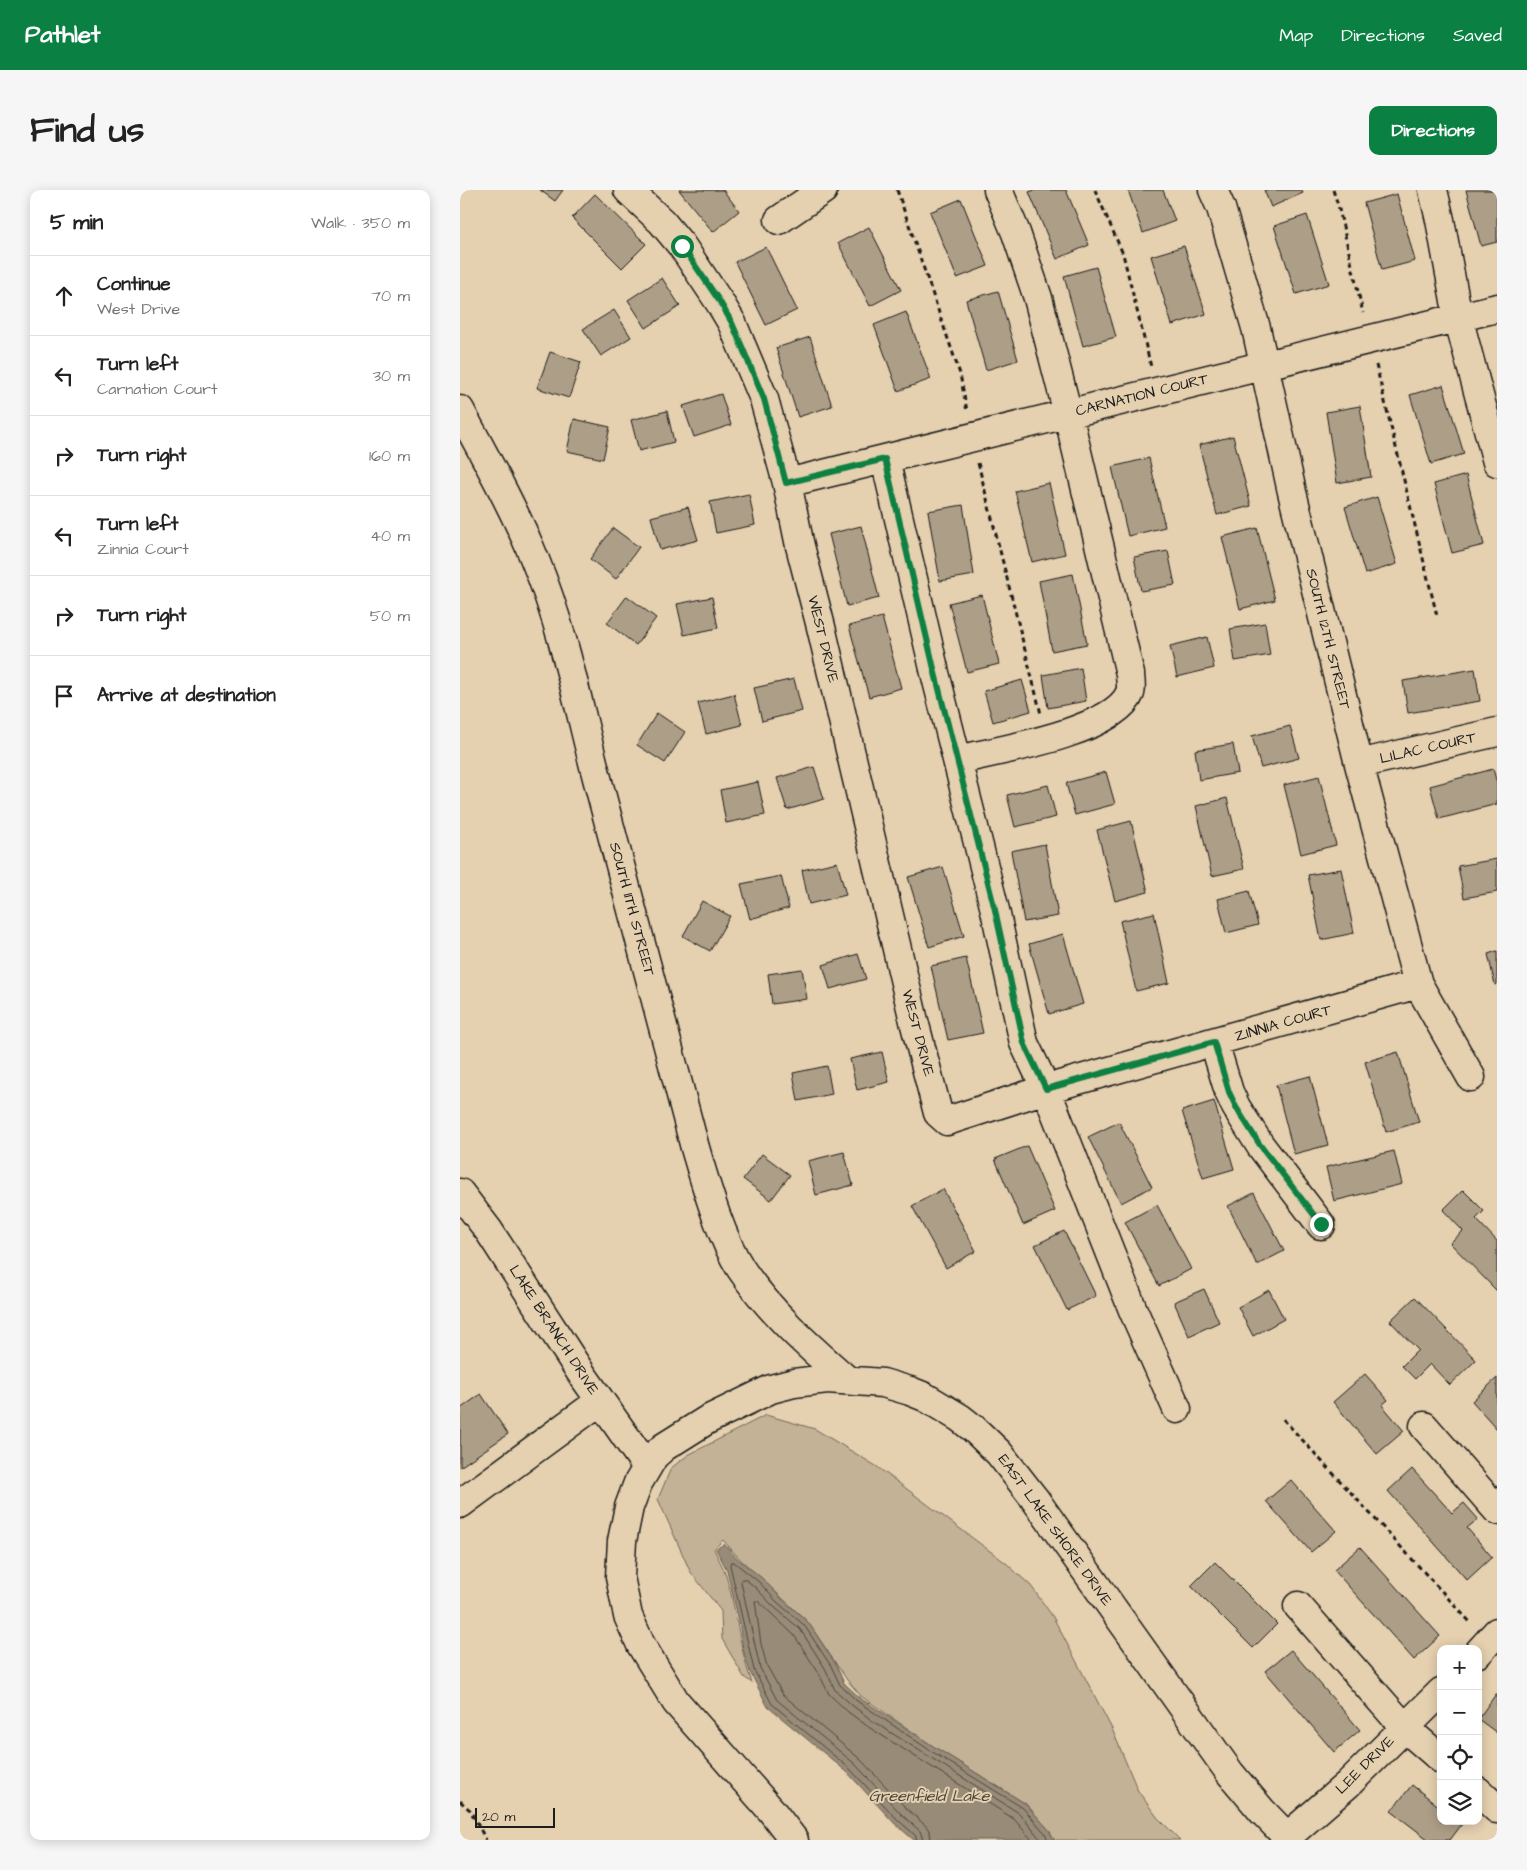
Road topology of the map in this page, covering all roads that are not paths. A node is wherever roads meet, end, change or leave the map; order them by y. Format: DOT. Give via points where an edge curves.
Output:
graph roads {
  1 [pos="628,190"];
  2 [pos="823,190"];
  3 [pos="998,190"];
  4 [pos="1213,190"];
  5 [pos="1433,190"];
  6 [pos="779,220"];
  7 [pos="1497,308"];
  8 [pos="1458,318"];
  9 [pos="1265,365"];
  10 [pos="460,410"];
  11 [pos="1068,414"];
  12 [pos="885,459"];
  13 [pos="1497,462"];
  14 [pos="786,483"];
  15 [pos="1497,732"];
  16 [pos="957,760"];
  17 [pos="1359,764"];
  18 [pos="1418,984"];
  19 [pos="1214,1042"];
  20 [pos="1471,1077"];
  21 [pos="1046,1089"];
  22 [pos="947,1121"];
  23 [pos="464,1205"];
  24 [pos="1321,1224"];
  25 [pos="846,1380"];
  26 [pos="600,1401"];
  27 [pos="1178,1409"];
  28 [pos="1424,1426"];
  29 [pos="647,1467"];
  30 [pos="460,1504"];
  31 [pos="1497,1510"];
  32 [pos="1298,1606"];
  33 [pos="1437,1696"];
  34 [pos="1404,1727"];
  35 [pos="1437,1756"];
  36 [pos="1482,1795"];
  37 [pos="1497,1809"];
  38 [pos="1289,1838"];
  39 [pos="794,1840"];
  1 -- 14 [label="street, WEST DRIVE" via="682,246 732,323 764,399"];
  2 -- 6 [label="street"];
  3 -- 11 [label="street" via="1038,298"];
  4 -- 9 [label="street, SOUTH 12TH STREET" via="1221,208"];
  5 -- 8 [label="street"];
  7 -- 8 [label="street, CARNATION COURT"];
  8 -- 9 [label="street, CARNATION COURT"];
  8 -- 13 [label="street"];
  9 -- 11 [label="street, CARNATION COURT"];
  9 -- 17 [label="street, SOUTH 12TH STREET" via="1292,492"];
  10 -- 25 [label="street, SOUTH 11TH STREET" via="512,509 553,610 709,1194 742,1270 793,1330"];
  11 -- 12 [label="street, CARNATION COURT"];
  11 -- 16 [label="street" via="1130,674 1130,691 1124,703 1090,725"];
  12 -- 14 [label="street, CARNATION COURT"];
  12 -- 16 [label="street"];
  14 -- 22 [label="street, WEST DRIVE" via="914,1021 938,1113"];
  15 -- 17 [label="street, LILAC COURT"];
  16 -- 21 [label="street" via="1024,1043"];
  17 -- 18 [label="street, SOUTH 12TH STREET"];
  18 -- 19 [label="street, ZINNIA COURT"];
  18 -- 20 [label="street, SOUTH 12TH STREET"];
  19 -- 21 [label="street, ZINNIA COURT"];
  19 -- 24 [label="street" via="1236,1107 1260,1145"];
  21 -- 22 [label="street, ZINNIA COURT"];
  21 -- 27 [label="street" via="1133,1310"];
  23 -- 26 [label="street, LAKE BRANCH DRIVE" via="489,1231"];
  25 -- 29 [label="street, EAST LAKE SHORE DRIVE" via="827,1379 771,1389 707,1420 664,1447"];
  25 -- 38 [label="street, EAST LAKE SHORE DRIVE" via="883,1383 925,1397 960,1418 999,1454 1034,1498 1230,1773"];
  26 -- 29 [label="street, LAKE BRANCH DRIVE"];
  26 -- 30 [label="street"];
  28 -- 31 [label="street"];
  29 -- 39 [label="street, EAST LAKE SHORE DRIVE" via="629,1508 622,1540 620,1577 628,1616 641,1645 676,1702"];
  32 -- 34 [label="street"];
  33 -- 34 [label="street, LEE DRIVE"];
  34 -- 35 [label="street"];
  34 -- 38 [label="street, LEE DRIVE"];
  36 -- 37 [label="street"];
}
